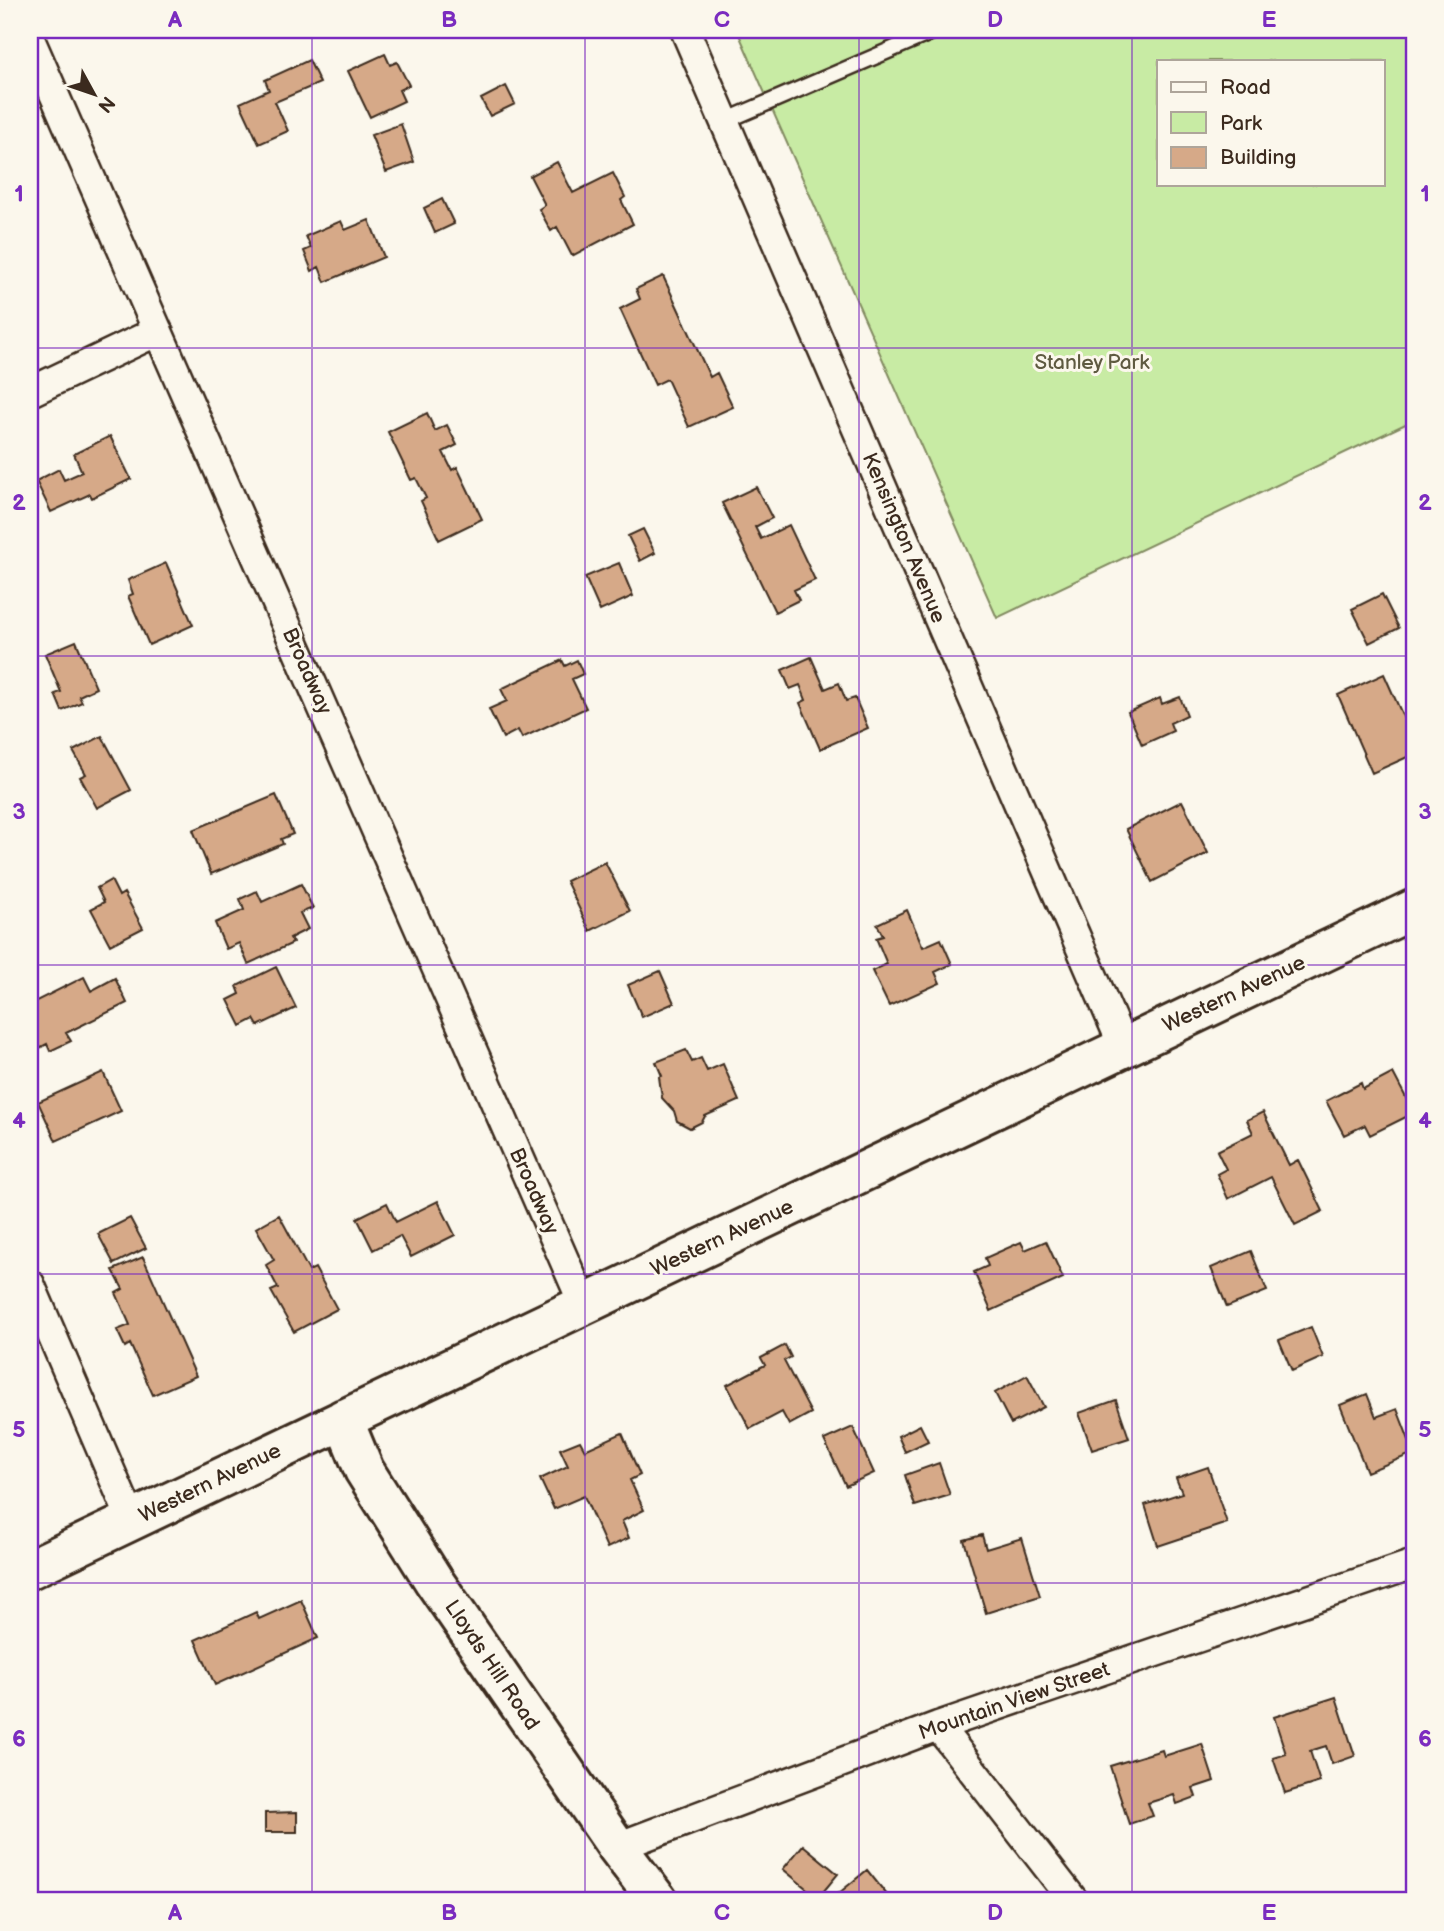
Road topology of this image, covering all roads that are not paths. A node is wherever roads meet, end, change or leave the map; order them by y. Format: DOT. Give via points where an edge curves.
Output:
graph roads {
  1 [pos="685,30"];
  2 [pos="936,30"];
  3 [pos="30,39"];
  4 [pos="725,121"];
  5 [pos="158,331"];
  6 [pos="30,392"];
  7 [pos="1414,909"];
  8 [pos="1123,1046"];
  9 [pos="30,1284"];
  10 [pos="583,1303"];
  11 [pos="343,1419"];
  12 [pos="132,1521"];
  13 [pos="1414,1564"];
  14 [pos="30,1569"];
  15 [pos="939,1727"];
  16 [pos="617,1847"];
  17 [pos="658,1901"];
  18 [pos="1074,1901"];
  1 -- 4 [label="street, Kensington Avenue"];
  2 -- 4 [label="lane"];
  3 -- 5 [label="street, Broadway"];
  4 -- 8 [label="street, Kensington Avenue"];
  5 -- 6 [label="street"];
  5 -- 10 [label="street, Broadway"];
  7 -- 8 [label="main road, Western Avenue"];
  8 -- 10 [label="main road, Western Avenue"];
  9 -- 12 [label="street"];
  10 -- 11 [label="main road, Western Avenue"];
  11 -- 12 [label="main road, Western Avenue"];
  11 -- 16 [label="main road, Lloyds Hill Road" via="364,1470 434,1581"];
  12 -- 14 [label="main road, Western Avenue"];
  13 -- 15 [label="street, Mountain View Street"];
  15 -- 16 [label="street, Mountain View Street"];
  15 -- 18 [label="street"];
  16 -- 17 [label="main road, Lloyds Hill Road"];
}
